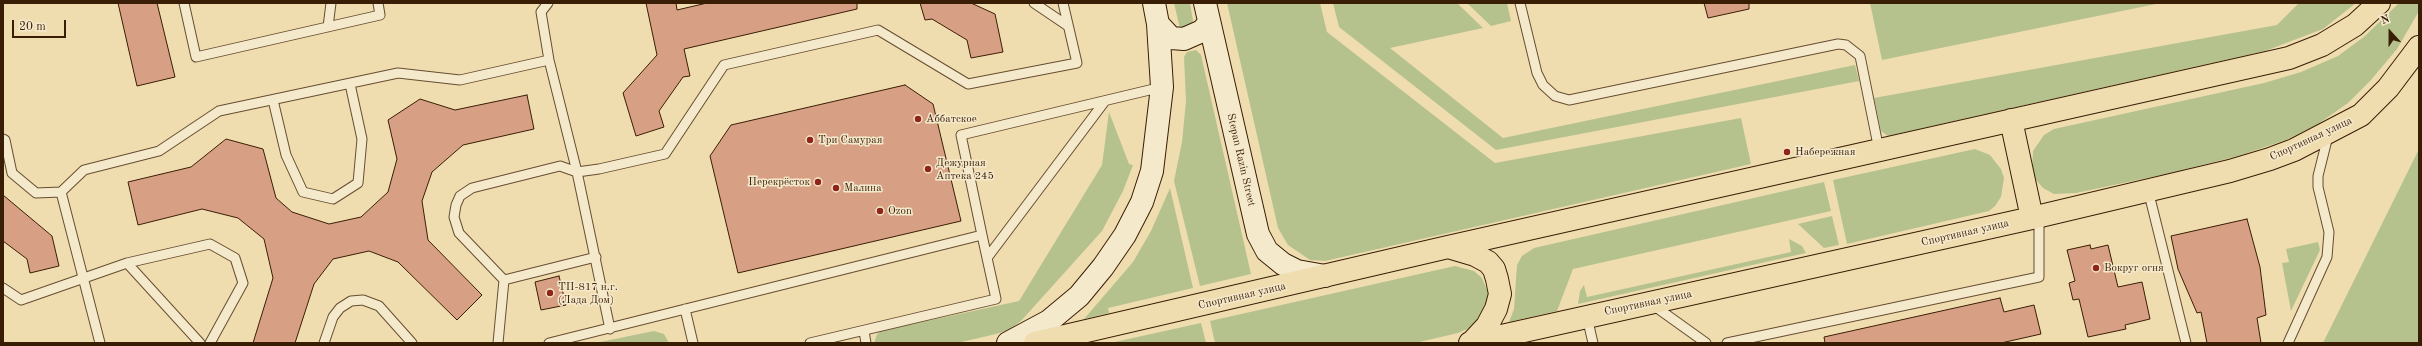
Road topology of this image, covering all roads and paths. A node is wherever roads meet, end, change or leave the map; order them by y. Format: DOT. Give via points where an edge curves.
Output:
graph roads {
  1 [pos="184,3"];
  2 [pos="331,3"];
  3 [pos="378,3"];
  4 [pos="548,3"];
  5 [pos="1034,3"];
  6 [pos="1063,3"];
  7 [pos="1520,3"];
  8 [pos="2379,3"];
  9 [pos="1156,13"];
  10 [pos="1207,13"];
  11 [pos="1068,26"];
  12 [pos="328,27"];
  13 [pos="2419,48"];
  14 [pos="549,60"];
  15 [pos="350,84"];
  16 [pos="1162,87"];
  17 [pos="273,100"];
  18 [pos="1105,101"];
  19 [pos="2010,120"];
  20 [pos="2328,133"];
  21 [pos="3,139"];
  22 [pos="1879,150"];
  23 [pos="577,172"];
  24 [pos="2148,190"];
  25 [pos="61,192"];
  26 [pos="2036,217"];
  27 [pos="982,235"];
  28 [pos="1448,247"];
  29 [pos="596,257"];
  30 [pos="987,258"];
  31 [pos="128,263"];
  32 [pos="1325,276"];
  33 [pos="84,277"];
  34 [pos="504,280"];
  35 [pos="3,288"];
  36 [pos="1650,303"];
  37 [pos="685,309"];
  38 [pos="1587,317"];
  39 [pos="610,329"];
  40 [pos="864,331"];
  41 [pos="842,339"];
  42 [pos="100,343"];
  43 [pos="200,343"];
  44 [pos="210,343"];
  45 [pos="324,343"];
  46 [pos="412,343"];
  47 [pos="498,343"];
  48 [pos="549,343"];
  49 [pos="693,343"];
  50 [pos="810,343"];
  51 [pos="866,343"];
  52 [pos="1008,343"];
  53 [pos="1035,343"];
  54 [pos="1471,343"];
  55 [pos="1593,343"];
  56 [pos="1706,343"];
  57 [pos="1727,343"];
  58 [pos="2186,343"];
  59 [pos="2288,343"];
  1 -- 12 [label="lane" via="196,57"];
  2 -- 12 [label="lane"];
  3 -- 12 [label="lane" via="380,15"];
  4 -- 14 [label="lane" via="541,12"];
  5 -- 11 [label="lane"];
  6 -- 11 [label="lane"];
  7 -- 22 [label="lane" via="1537,73 1543,85 1555,96 1569,100 1838,44 1846,45 1860,56"];
  8 -- 19 [label="main road, Спортивная улица" via="2355,25 2322,45 2288,58"];
  9 -- 10 [label="main road" via="1171,38 1184,39 1202,31"];
  9 -- 16 [label="main road"];
  10 -- 32 [label="main road, Stepan Razin Street" via="1258,234 1267,251 1282,264 1296,271"];
  11 -- 23 [label="lane" via="1077,63 968,84 878,30 724,65 665,154"];
  13 -- 20 [label="main road, Спортивная улица" via="2388,88 2361,115"];
  14 -- 15 [label="lane" via="460,80 398,74"];
  14 -- 23 [label="lane"];
  15 -- 17 [label="lane"];
  15 -- 17 [label="lane" via="362,139 358,183 333,200 303,192 286,155"];
  16 -- 18 [label="lane"];
  16 -- 52 [label="main road" via="1152,171 1142,202 1125,235 1103,267 1078,296 1049,321"];
  17 -- 25 [label="lane" via="219,111 159,151 84,170"];
  18 -- 27 [label="lane" via="961,135"];
  18 -- 30 [label="lane"];
  19 -- 22 [label="main road, Спортивная улица"];
  19 -- 26 [label="main road"];
  20 -- 24 [label="main road, Спортивная улица" via="2270,159"];
  20 -- 59 [label="lane" via="2318,182 2329,232 2327,257"];
  21 -- 25 [label="lane" via="12,173 36,193"];
  22 -- 28 [label="main road, Спортивная улица"];
  23 -- 29 [label="lane"];
  23 -- 34 [label="lane" via="560,166 472,188 460,196 454,217 459,233"];
  24 -- 26 [label="main road, Спортивная улица"];
  24 -- 58 [label="lane"];
  25 -- 33 [label="lane"];
  26 -- 36 [label="main road, Спортивная улица"];
  26 -- 57 [label="lane" via="2039,277"];
  27 -- 30 [label="lane"];
  27 -- 37 [label="lane"];
  28 -- 32 [label="main road, Спортивная улица"];
  28 -- 54 [label="main road, Спортивная улица" via="1488,262 1494,268 1497,279 1500,294 1496,309 1487,326"];
  29 -- 34 [label="lane"];
  29 -- 39 [label="lane"];
  30 -- 40 [label="lane" via="996,299"];
  31 -- 33 [label="lane"];
  31 -- 43 [label="lane"];
  31 -- 44 [label="lane" via="210,244 235,258 243,283"];
  32 -- 53 [label="main road, Спортивная улица"];
  33 -- 35 [label="lane" via="20,300"];
  33 -- 42 [label="lane"];
  34 -- 47 [label="lane"];
  36 -- 38 [label="main road, Спортивная улица"];
  36 -- 56 [label="lane"];
  37 -- 39 [label="lane"];
  37 -- 49 [label="lane"];
  38 -- 54 [label="main road, Спортивная улица"];
  38 -- 55 [label="lane"];
  39 -- 48 [label="lane"];
  40 -- 41 [label="lane"];
  40 -- 51 [label="lane"];
  41 -- 50 [label="lane"];
  45 -- 46 [label="lane" via="333,317 340,308 351,301 363,300 379,306"];
}
